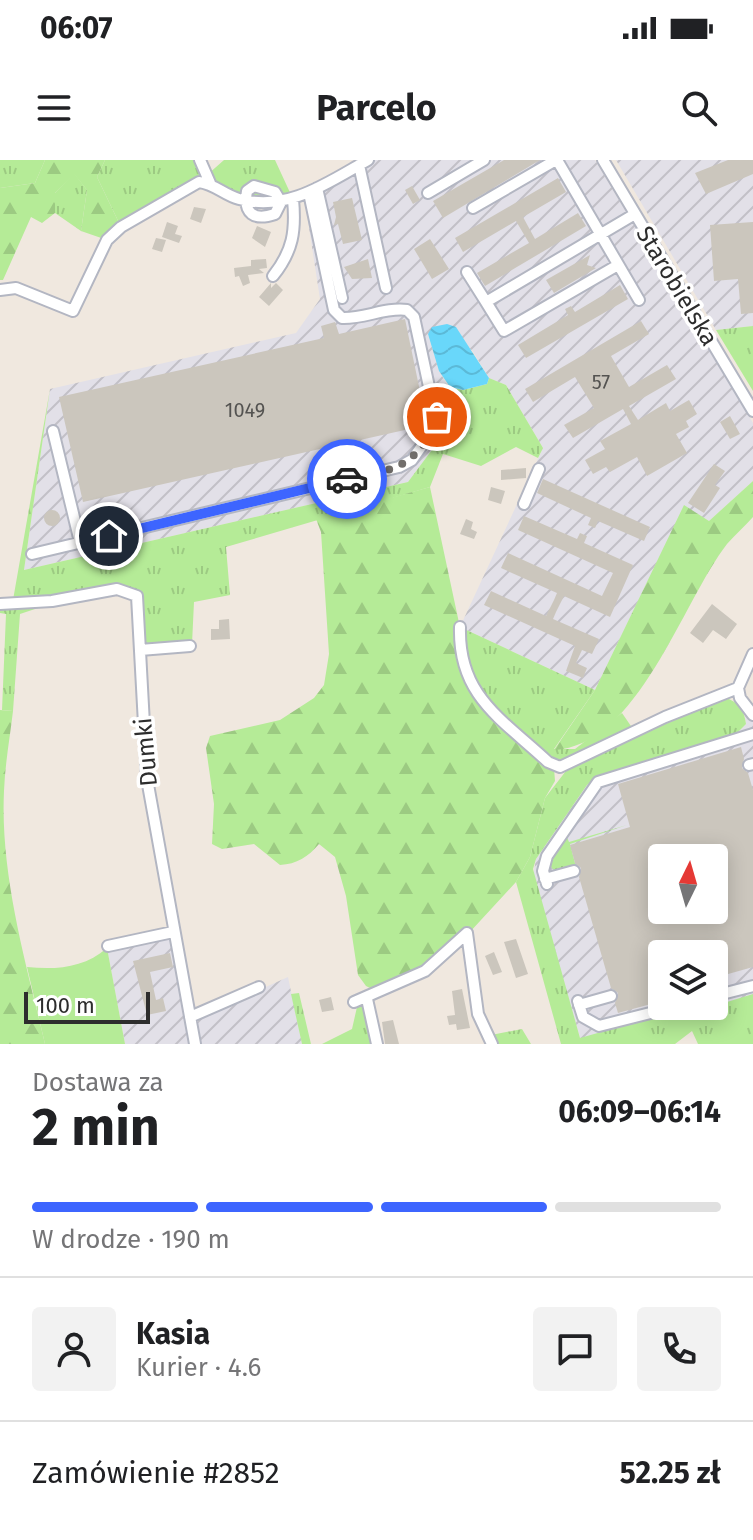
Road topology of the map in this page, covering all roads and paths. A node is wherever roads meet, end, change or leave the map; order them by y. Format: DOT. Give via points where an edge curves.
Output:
graph roads {
  1 [pos="200,160"];
  2 [pos="484,160"];
  3 [pos="557,160"];
  4 [pos="603,160"];
  5 [pos="364,162"];
  6 [pos="210,183"];
  7 [pos="313,190"];
  8 [pos="428,193"];
  9 [pos="245,200"];
  10 [pos="287,201"];
  11 [pos="473,208"];
  12 [pos="635,214"];
  13 [pos="600,235"];
  14 [pos="618,265"];
  15 [pos="467,272"];
  16 [pos="273,276"];
  17 [pos="386,288"];
  18 [pos="0,290"];
  19 [pos="342,298"];
  20 [pos="639,300"];
  21 [pos="486,302"];
  22 [pos="753,411"];
  23 [pos="53,431"];
  24 [pos="539,469"];
  25 [pos="524,504"];
  26 [pos="80,542"];
  27 [pos="32,554"];
  28 [pos="0,604"];
  29 [pos="460,627"];
  30 [pos="190,646"];
  31 [pos="140,650"];
  32 [pos="751,662"];
  33 [pos="738,688"];
  34 [pos="753,715"];
  35 [pos="753,734"];
  36 [pos="574,871"];
  37 [pos="173,932"];
  38 [pos="108,946"];
  39 [pos="753,986"];
  40 [pos="259,987"];
  41 [pos="728,992"];
  42 [pos="611,996"];
  43 [pos="367,999"];
  44 [pos="354,1002"];
  45 [pos="648,1014"];
  46 [pos="190,1017"];
  47 [pos="195,1044"];
  48 [pos="377,1044"];
  49 [pos="492,1044"];
  1 -- 6 [label="street"];
  2 -- 8 [label="street"];
  3 -- 11 [label="street"];
  3 -- 13 [label="street"];
  4 -- 12 [label="street, Starobielska"];
  5 -- 7 [label="street"];
  5 -- 17 [label="street"];
  6 -- 9 [label="street"];
  6 -- 18 [label="street" via="199,182 107,240 73,311 16,288"];
  7 -- 10 [label="street"];
  7 -- 19 [label="street"];
  7 -- 26 [label="street" via="334,310 342,318 398,309 414,317 437,417 434,430 412,460 399,467"];
  9 -- 10 [label="street"];
  9 -- 10 [label="street" via="250,215 262,219"];
  10 -- 16 [label="street" via="294,239"];
  12 -- 13 [label="street"];
  12 -- 22 [label="street, Starobielska"];
  13 -- 14 [label="street"];
  13 -- 21 [label="street"];
  14 -- 20 [label="street"];
  14 -- 21 [label="street" via="504,331"];
  15 -- 21 [label="street"];
  23 -- 26 [label="street"];
  24 -- 25 [label="street"];
  26 -- 27 [label="street"];
  28 -- 31 [label="street, Dumki" via="129,591 139,601"];
  29 -- 33 [label="street" via="459,653 474,693 548,762 560,767"];
  30 -- 31 [label="street"];
  31 -- 37 [label="street, Dumki" via="145,758"];
  32 -- 33 [label="street"];
  33 -- 34 [label="street"];
  35 -- 36 [label="street" via="598,782 547,856 546,882"];
  37 -- 38 [label="street"];
  37 -- 46 [label="street, Dumki"];
  39 -- 41 [label="street"];
  40 -- 46 [label="street"];
  42 -- 45 [label="street" via="579,1003 586,1022 599,1026"];
  43 -- 44 [label="street"];
  43 -- 48 [label="street"];
  43 -- 49 [label="street" via="425,971 467,933 478,1014"];
  46 -- 47 [label="street, Dumki"];
}
